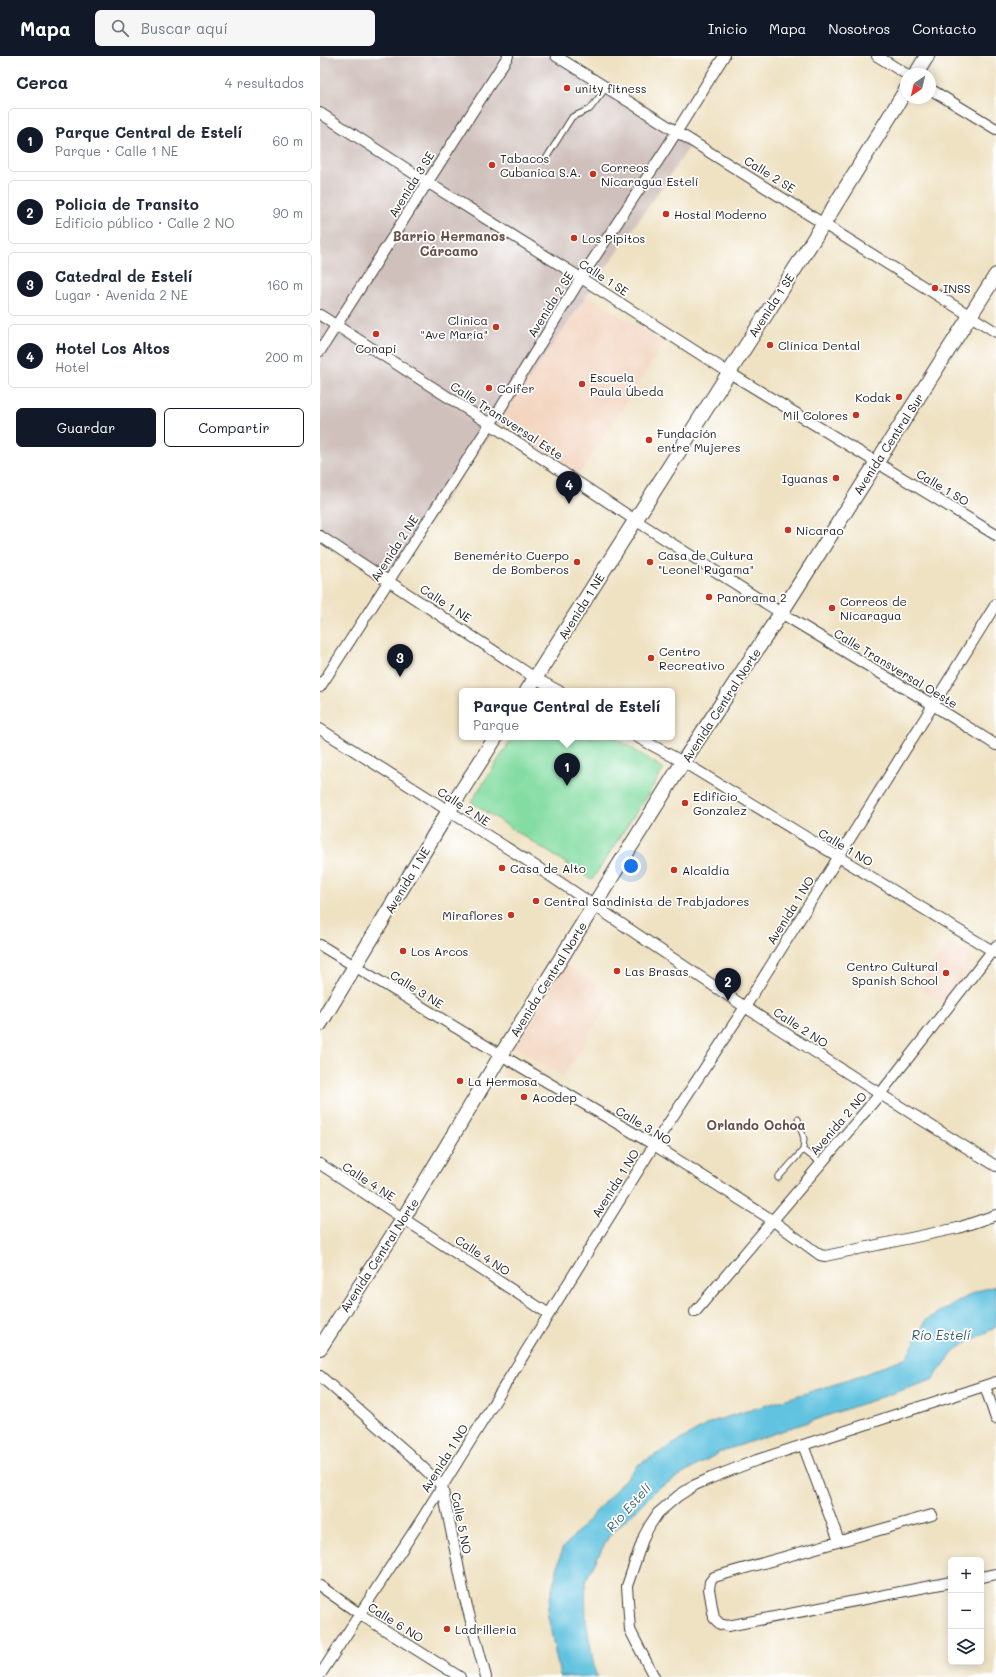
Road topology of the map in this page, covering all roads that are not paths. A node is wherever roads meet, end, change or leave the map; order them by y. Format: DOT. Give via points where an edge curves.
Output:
graph roads {
  1 [pos="508,56"];
  2 [pos="556,56"];
  3 [pos="724,56"];
  4 [pos="877,56"];
  5 [pos="927,56"];
  6 [pos="920,68"];
  7 [pos="900,70"];
  8 [pos="606,88"];
  9 [pos="936,93"];
  10 [pos="900,100"];
  11 [pos="320,113"];
  12 [pos="996,129"];
  13 [pos="676,131"];
  14 [pos="545,160"];
  15 [pos="427,182"];
  16 [pos="824,223"];
  17 [pos="996,275"];
  18 [pos="581,278"];
  19 [pos="320,315"];
  20 [pos="970,316"];
  21 [pos="337,326"];
  22 [pos="996,332"];
  23 [pos="320,351"];
  24 [pos="728,372"];
  25 [pos="490,424"];
  26 [pos="876,462"];
  27 [pos="635,520"];
  28 [pos="996,535"];
  29 [pos="320,536"];
  30 [pos="389,581"];
  31 [pos="996,604"];
  32 [pos="781,613"];
  33 [pos="535,678"];
  34 [pos="320,687"];
  35 [pos="529,688"];
  36 [pos="553,688"];
  37 [pos="933,705"];
  38 [pos="320,729"];
  39 [pos="494,740"];
  40 [pos="643,740"];
  41 [pos="996,745"];
  42 [pos="683,762"];
  43 [pos="448,812"];
  44 [pos="838,858"];
  45 [pos="594,905"];
  46 [pos="320,945"];
  47 [pos="995,950"];
  48 [pos="355,966"];
  49 [pos="745,1007"];
  50 [pos="320,1024"];
  51 [pos="501,1055"];
  52 [pos="880,1094"];
  53 [pos="798,1119"];
  54 [pos="654,1145"];
  55 [pos="803,1150"];
  56 [pos="821,1163"];
  57 [pos="320,1164"];
  58 [pos="996,1166"];
  59 [pos="778,1178"];
  60 [pos="996,1215"];
  61 [pos="403,1219"];
  62 [pos="772,1220"];
  63 [pos="695,1312"];
  64 [pos="549,1314"];
  65 [pos="320,1348"];
  66 [pos="320,1376"];
  67 [pos="996,1382"];
  68 [pos="985,1386"];
  69 [pos="996,1419"];
  70 [pos="803,1445"];
  71 [pos="442,1486"];
  72 [pos="932,1515"];
  73 [pos="839,1541"];
  74 [pos="996,1574"];
  75 [pos="984,1576"];
  76 [pos="948,1583"];
  77 [pos="320,1586"];
  78 [pos="361,1614"];
  79 [pos="320,1675"];
  80 [pos="460,1677"];
  81 [pos="486,1677"];
  82 [pos="654,1677"];
  1 -- 15 [label="street, Avenida 3 SE"];
  2 -- 8 [label="street, Calle 2 SE"];
  3 -- 13 [label="street, Avenida 2 SE"];
  4 -- 7 [label="street"];
  5 -- 6 [label="street"];
  8 -- 13 [label="street, Calle 2 SE"];
  8 -- 14 [label="lane" via="590,109 572,117"];
  9 -- 12 [label="street"];
  10 -- 16 [label="street, Avenida 1 SE"];
  11 -- 15 [label="street, Calle 1 SE"];
  13 -- 16 [label="street, Calle 2 SE"];
  13 -- 18 [label="street, Avenida 2 SE"];
  15 -- 18 [label="street, Calle 1 SE"];
  15 -- 21 [label="street, Avenida 3 SE"];
  16 -- 20 [label="street, Calle 2 SE"];
  16 -- 24 [label="street, Avenida 1 SE"];
  17 -- 20 [label="street, Avenida Central Sur"];
  18 -- 24 [label="street, Calle 1 SE"];
  18 -- 25 [label="street, Avenida 2 SE"];
  19 -- 21 [label="street, Calle Transversal Este"];
  20 -- 22 [label="street, Calle 2 SE"];
  20 -- 26 [label="street, Avenida Central Sur"];
  21 -- 23 [label="street, Avenida 3 SE"];
  21 -- 25 [label="street, Calle Transversal Este"];
  24 -- 26 [label="street, Calle 1 SE"];
  24 -- 27 [label="street, Avenida 1 SE"];
  25 -- 27 [label="street, Calle Transversal Este"];
  25 -- 30 [label="street, Avenida 2 NE"];
  26 -- 28 [label="street, Calle 1 SO"];
  26 -- 32 [label="street, Avenida Central Sur"];
  27 -- 32 [label="street, Calle Transversal Este"];
  27 -- 33 [label="street, Avenida 1 NE"];
  29 -- 30 [label="street, Calle 1 NE"];
  30 -- 33 [label="street, Calle 1 NE"];
  30 -- 34 [label="street, Avenida 2 NE"];
  31 -- 37 [label="street, Avenida 1 NO"];
  32 -- 37 [label="street, Calle Transversal Oeste"];
  32 -- 42 [label="street, Avenida Central Norte"];
  33 -- 35 [label="street, Avenida 1 NE"];
  33 -- 36 [label="street, Calle 1 NE"];
  37 -- 41 [label="street, Calle Transversal Oeste"];
  37 -- 44 [label="street, Avenida 1 NO"];
  38 -- 43 [label="street, Calle 2 NE"];
  39 -- 43 [label="street, Avenida 1 NE"];
  40 -- 42 [label="street"];
  42 -- 44 [label="street, Calle 1 NO"];
  42 -- 45 [label="street, Avenida Central Norte"];
  43 -- 45 [label="street, Calle 2 NE"];
  43 -- 48 [label="street, Avenida 1 NE"];
  44 -- 47 [label="street, Calle 1 NO"];
  44 -- 49 [label="street, Avenida 1 NO"];
  45 -- 49 [label="street, Calle 2 NO"];
  45 -- 51 [label="street, Avenida Central Norte"];
  46 -- 48 [label="street, Calle 3 NE"];
  47 -- 52 [label="street, Avenida 2 NO"];
  48 -- 50 [label="street, Avenida 1 NE"];
  48 -- 51 [label="street, Calle 3 NE"];
  49 -- 52 [label="street, Calle 2 NO"];
  49 -- 54 [label="street, Avenida 1 NO"];
  51 -- 54 [label="street, Calle 3 NO"];
  51 -- 61 [label="street, Avenida Central Norte"];
  52 -- 56 [label="street, Avenida 2 NO"];
  52 -- 58 [label="street, Calle 2 NO"];
  53 -- 55 [label="lane" via="804,1139"];
  54 -- 62 [label="street, Calle 3 NO"];
  54 -- 64 [label="street, Avenida 1 NO"];
  55 -- 56 [label="lane"];
  55 -- 59 [label="lane"];
  56 -- 62 [label="street, Avenida 2 NO"];
  57 -- 61 [label="street, Calle 4 NE"];
  60 -- 62 [label="street, Calle 3 NO" via="958,1228 822,1256"];
  61 -- 64 [label="street, Calle 4 NO"];
  61 -- 65 [label="street, Avenida Central Norte"];
  62 -- 63 [label="street, Avenida 2 NO"];
  64 -- 71 [label="street, Avenida 1 NO"];
  66 -- 71 [label="street, Calle 5 NO"];
  67 -- 68 [label="street"];
  68 -- 69 [label="street"];
  68 -- 70 [label="street"];
  70 -- 73 [label="street"];
  70 -- 82 [label="street" via="695,1485 658,1513 650,1525 627,1586 630,1630"];
  71 -- 78 [label="street, Avenida 1 NO"];
  71 -- 81 [label="street, Calle 5 NO" via="465,1599"];
  72 -- 73 [label="street"];
  73 -- 76 [label="street" via="714,1577 709,1589 714,1618 720,1624 728,1626"];
  74 -- 75 [label="street"];
  77 -- 78 [label="street, Calle 6 NO"];
  78 -- 79 [label="street, Avenida 1 NO"];
  78 -- 80 [label="street, Calle 6 NO"];
}
